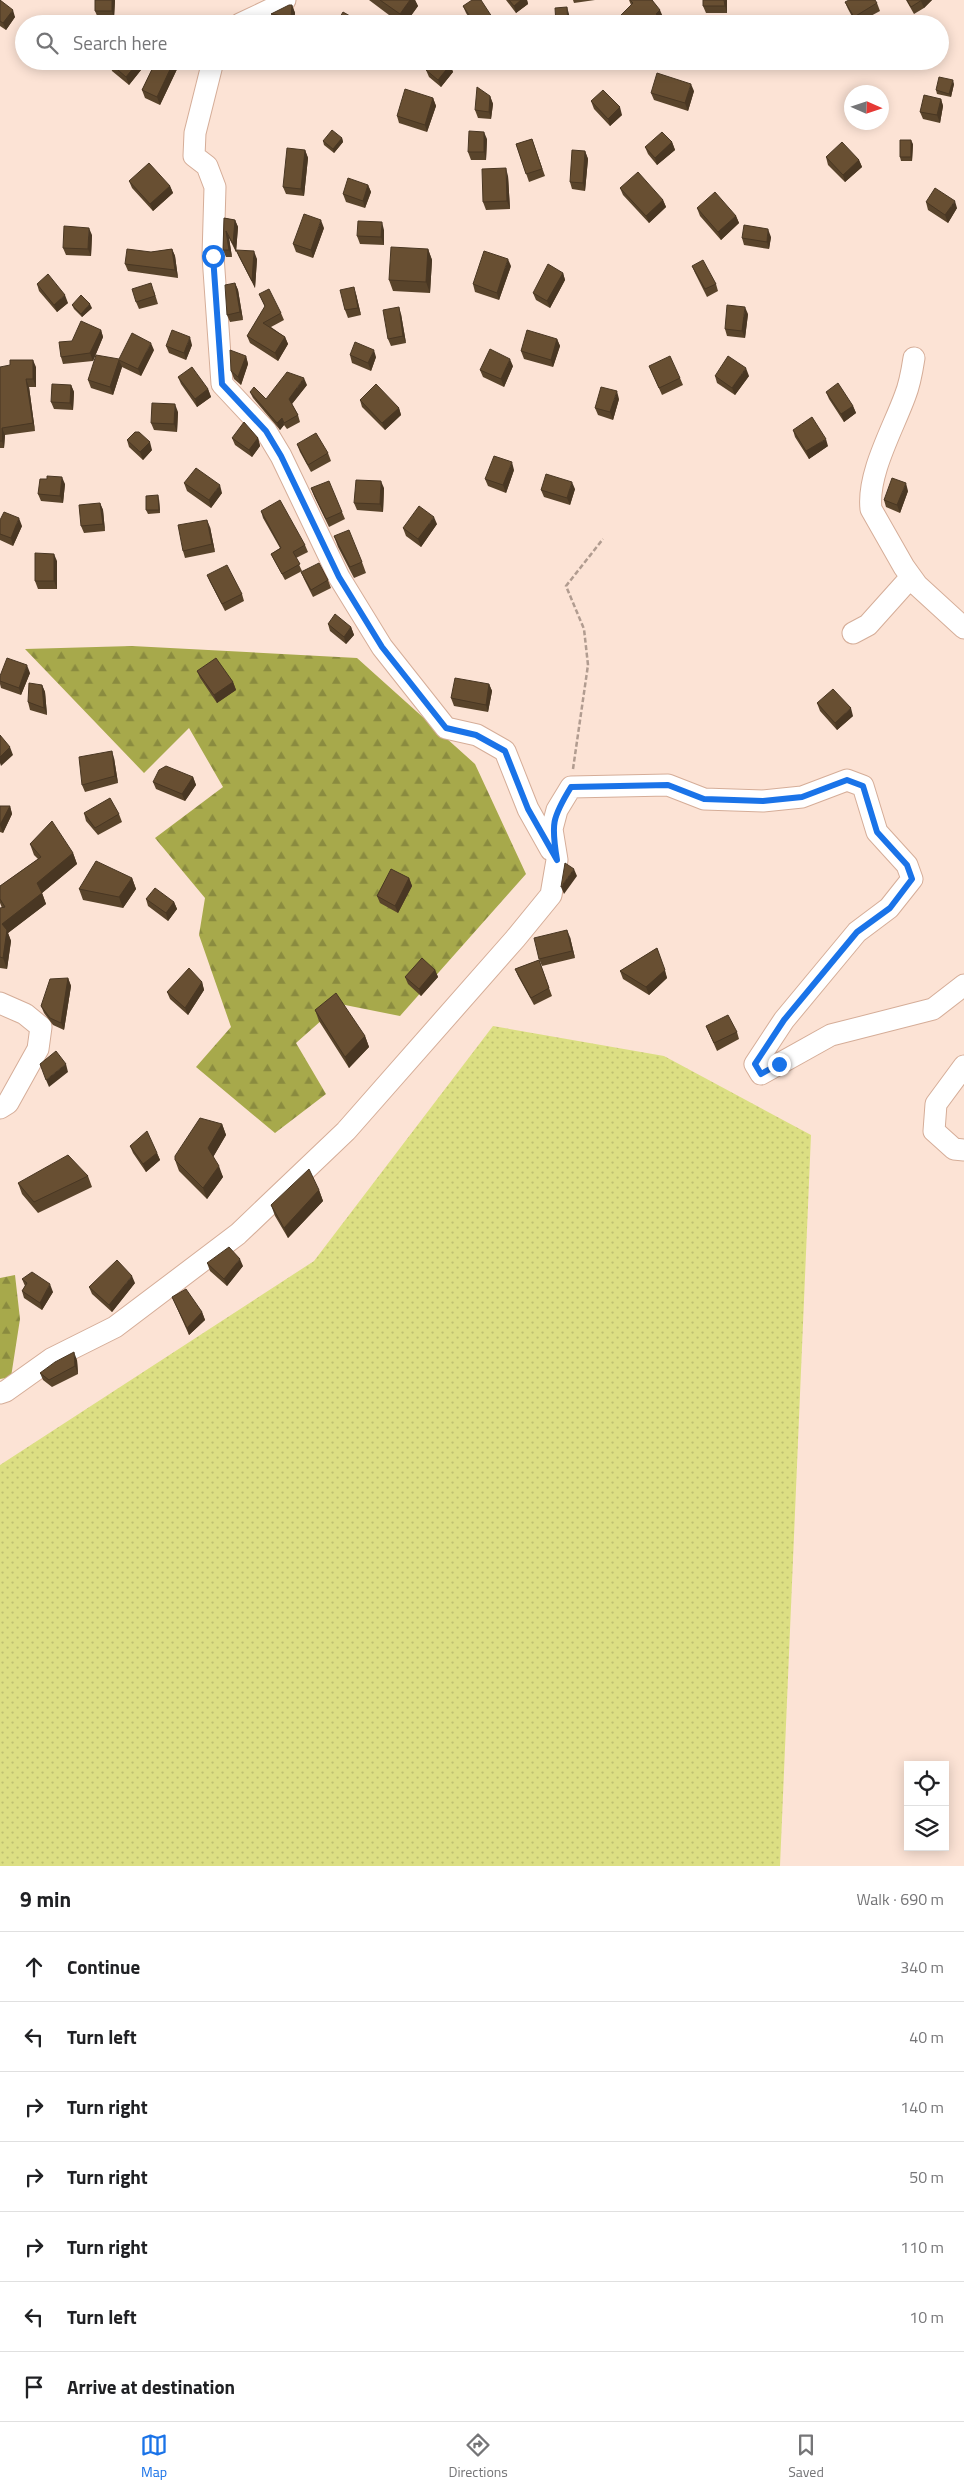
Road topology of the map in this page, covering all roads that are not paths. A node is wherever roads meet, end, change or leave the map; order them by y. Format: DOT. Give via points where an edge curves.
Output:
graph roads {
  1 [pos="285,0"];
  2 [pos="259,15"];
  3 [pos="211,70"];
  4 [pos="914,358"];
  5 [pos="911,577"];
  6 [pos="964,628"];
  7 [pos="853,633"];
  8 [pos="557,860"];
  9 [pos="964,985"];
  10 [pos="0,1002"];
  11 [pos="964,1066"];
  12 [pos="0,1108"];
  13 [pos="964,1150"];
  14 [pos="0,1393"];
  1 -- 2 [label="street"];
  3 -- 8 [label="street" via="195,132 194,156 207,166 215,187 213,256 222,384 266,431 339,577 382,647 446,728 476,735 505,751 528,809"];
  4 -- 5 [label="street" via="906,394 870,498 875,518"];
  5 -- 6 [label="street"];
  5 -- 7 [label="street" via="868,625"];
  8 -- 9 [label="street" via="552,829 557,810 571,787 668,785 704,799 763,801 802,797 847,780 863,786 877,832 907,865 912,879 890,908 857,932 784,1020 755,1064 761,1074 831,1035 933,1009"];
  8 -- 14 [label="street" via="551,895 515,940 346,1131 274,1200 238,1234 115,1327 51,1359"];
  10 -- 12 [label="street" via="25,1014 41,1027 38,1049 8,1103"];
  11 -- 13 [label="street" via="936,1104 934,1131 954,1150"];
}
